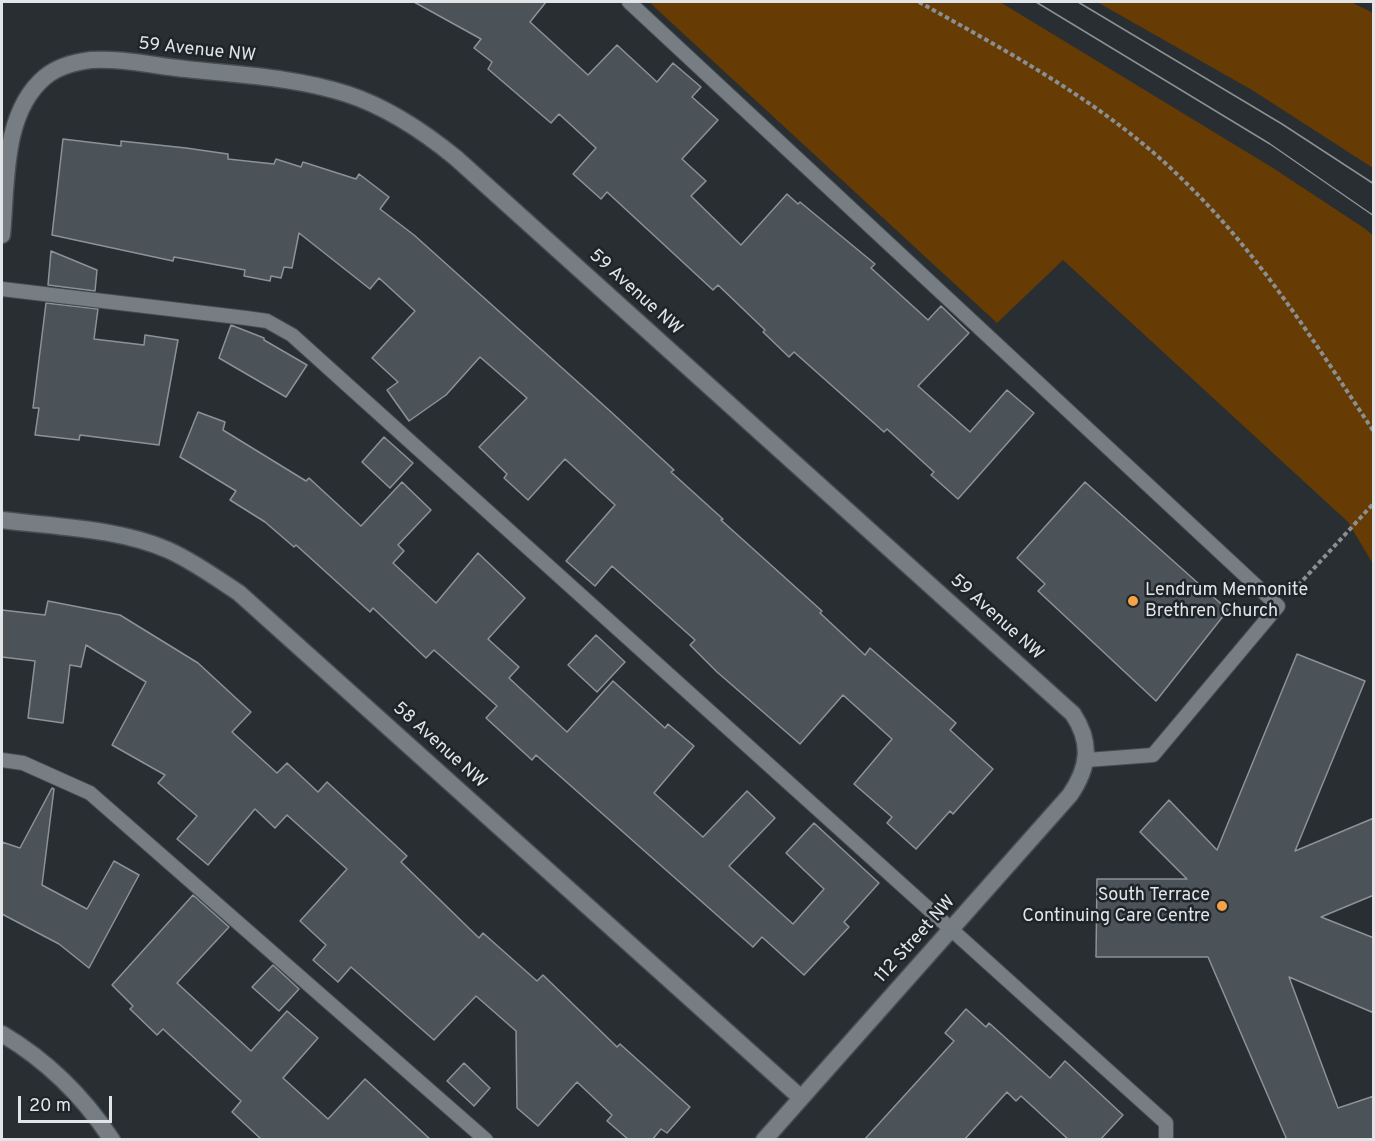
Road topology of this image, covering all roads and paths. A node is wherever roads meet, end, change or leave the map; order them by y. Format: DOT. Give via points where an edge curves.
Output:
graph roads {
  1 [pos="629,2"];
  2 [pos="919,2"];
  3 [pos="2,235"];
  4 [pos="2,289"];
  5 [pos="1374,432"];
  6 [pos="1374,503"];
  7 [pos="2,520"];
  8 [pos="1278,606"];
  9 [pos="2,760"];
  10 [pos="1087,760"];
  11 [pos="953,928"];
  12 [pos="2,1034"];
  13 [pos="801,1098"];
  14 [pos="112,1140"];
  15 [pos="486,1140"];
  16 [pos="764,1140"];
  17 [pos="1166,1140"];
  1 -- 8 [label="lane"];
  2 -- 5 [label="path" via="1023,61 1089,105 1182,178 1276,284"];
  3 -- 10 [label="street, 59 Avenue NW" via="12,135 20,108 45,76 76,62 110,60 288,81 349,94 406,121 456,158 1073,714 1082,728"];
  4 -- 11 [label="lane" via="267,321 292,335"];
  6 -- 8 [label="path"];
  7 -- 13 [label="street, 58 Avenue NW" via="99,531 136,540 168,550 239,593"];
  8 -- 10 [label="lane" via="1153,755"];
  9 -- 15 [label="lane" via="23,763 90,793"];
  10 -- 11 [label="street, 112 Street NW" via="1082,778 1070,795"];
  11 -- 13 [label="street, 112 Street NW"];
  11 -- 17 [label="lane" via="1166,1123"];
  12 -- 14 [label="street" via="43,1062 74,1091"];
  13 -- 16 [label="street, 112 Street NW"];
}
